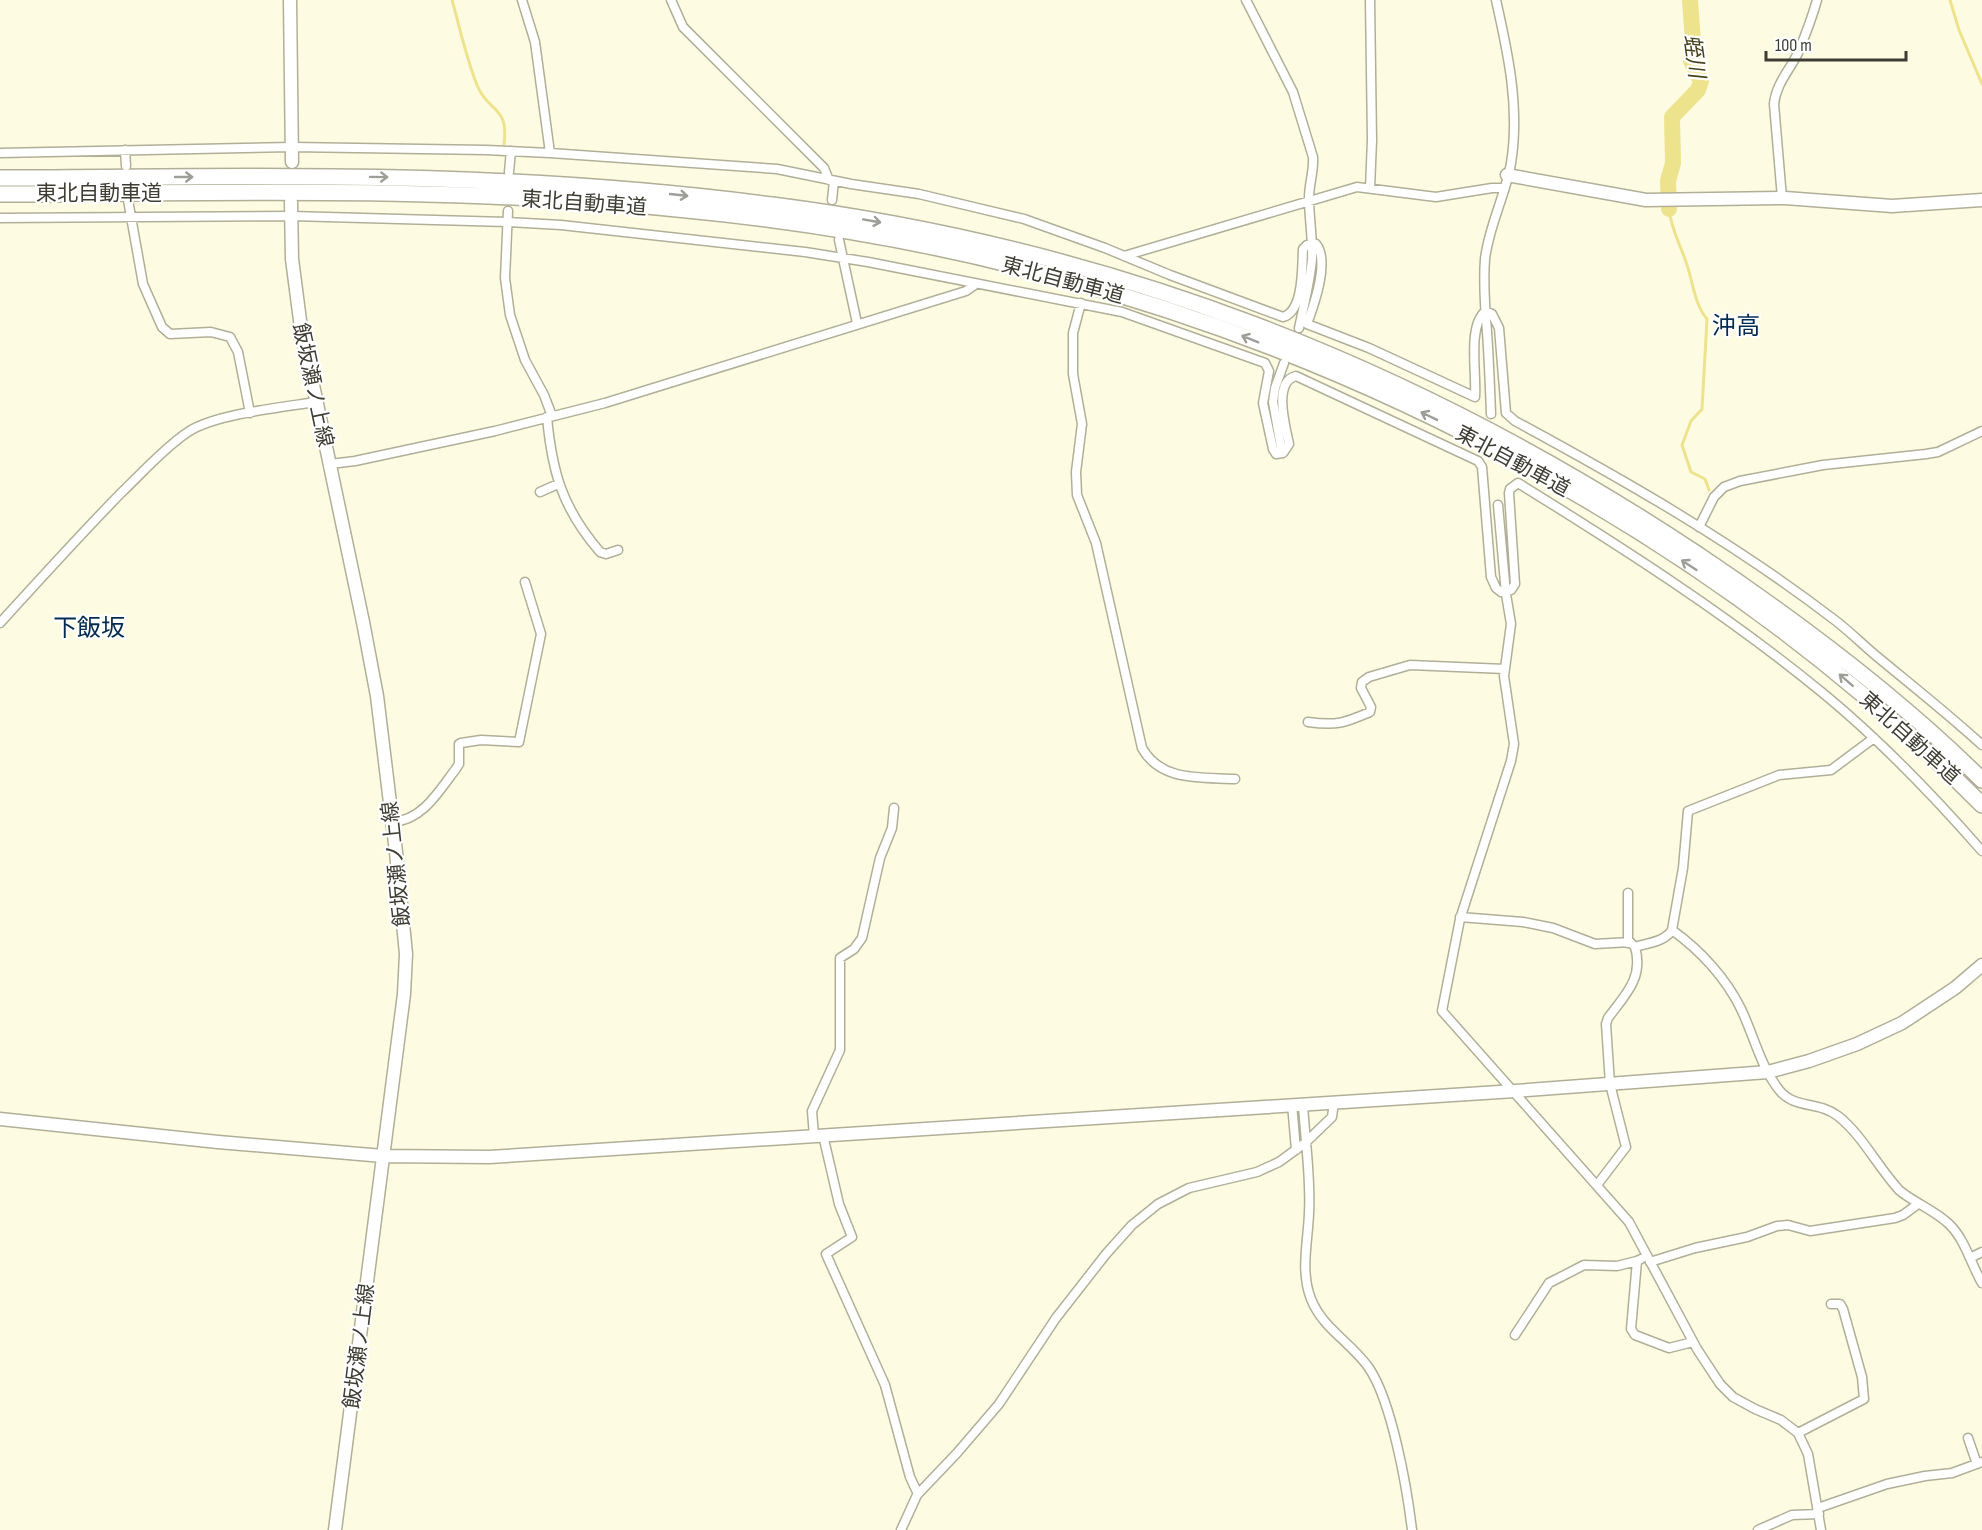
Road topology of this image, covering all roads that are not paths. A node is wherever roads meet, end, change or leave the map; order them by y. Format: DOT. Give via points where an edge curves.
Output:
graph roads {
  1 [pos="290,0"];
  2 [pos="522,0"];
  3 [pos="671,0"];
  4 [pos="1246,0"];
  5 [pos="1370,0"];
  6 [pos="1496,0"];
  7 [pos="1817,0"];
  8 [pos="292,147"];
  9 [pos="125,150"];
  10 [pos="511,151"];
  11 [pos="0,153"];
  12 [pos="550,153"];
  13 [pos="292,162"];
  14 [pos="126,166"];
  15 [pos="509,172"];
  16 [pos="0,178"];
  17 [pos="832,180"];
  18 [pos="1506,181"];
  19 [pos="1370,188"];
  20 [pos="0,194"];
  21 [pos="1782,198"];
  22 [pos="128,200"];
  23 [pos="832,200"];
  24 [pos="1309,200"];
  25 [pos="1982,200"];
  26 [pos="291,202"];
  27 [pos="508,211"];
  28 [pos="291,216"];
  29 [pos="0,218"];
  30 [pos="131,218"];
  31 [pos="507,222"];
  32 [pos="839,240"];
  33 [pos="1311,243"];
  34 [pos="1123,256"];
  35 [pos="842,258"];
  36 [pos="976,284"];
  37 [pos="1081,303"];
  38 [pos="1486,312"];
  39 [pos="856,323"];
  40 [pos="1299,328"];
  41 [pos="1284,363"];
  42 [pos="316,402"];
  43 [pos="250,413"];
  44 [pos="1491,414"];
  45 [pos="549,417"];
  46 [pos="1982,431"];
  47 [pos="1282,453"];
  48 [pos="330,464"];
  49 [pos="558,484"];
  50 [pos="540,492"];
  51 [pos="1498,505"];
  52 [pos="1699,527"];
  53 [pos="618,550"];
  54 [pos="525,582"];
  55 [pos="1506,592"];
  56 [pos="0,623"];
  57 [pos="1505,669"];
  58 [pos="1308,722"];
  59 [pos="1874,738"];
  60 [pos="1982,745"];
  61 [pos="1235,779"];
  62 [pos="1982,780"];
  63 [pos="1982,805"];
  64 [pos="894,808"];
  65 [pos="392,822"];
  66 [pos="1982,850"];
  67 [pos="1628,892"];
  68 [pos="1460,917"];
  69 [pos="1672,930"];
  70 [pos="1631,945"];
  71 [pos="1982,965"];
  72 [pos="1768,1072"];
  73 [pos="1610,1084"];
  74 [pos="1515,1091"];
  75 [pos="1334,1102"];
  76 [pos="1297,1104"];
  77 [pos="0,1119"];
  78 [pos="818,1136"];
  79 [pos="1305,1143"];
  80 [pos="1296,1150"];
  81 [pos="383,1156"];
  82 [pos="1597,1185"];
  83 [pos="1918,1204"];
  84 [pos="1982,1252"];
  85 [pos="1970,1258"];
  86 [pos="1648,1259"];
  87 [pos="1637,1261"];
  88 [pos="1982,1283"];
  89 [pos="1831,1304"];
  90 [pos="1515,1335"];
  91 [pos="1693,1342"];
  92 [pos="1798,1433"];
  93 [pos="1968,1438"];
  94 [pos="1980,1463"];
  95 [pos="918,1494"];
  96 [pos="1818,1511"];
  97 [pos="335,1530"];
  98 [pos="901,1530"];
  99 [pos="1412,1530"];
  100 [pos="1758,1530"];
  101 [pos="1821,1530"];
  1 -- 8 [label="street"];
  2 -- 12 [label="street" via="535,42"];
  3 -- 17 [label="street" via="683,27"];
  4 -- 24 [label="street" via="1293,92 1308,135 1314,167"];
  5 -- 19 [label="street"];
  6 -- 18 [label="street" via="1514,96 1511,163"];
  7 -- 21 [label="street" via="1797,55 1775,95"];
  8 -- 9 [label="street"];
  8 -- 10 [label="street"];
  8 -- 13 [label="street"];
  9 -- 11 [label="street"];
  9 -- 14 [label="street"];
  10 -- 12 [label="street"];
  10 -- 15 [label="street"];
  12 -- 17 [label="street" via="777,169"];
  16 -- 62 [label="highway, 東北自動車道, one-way" via="423,178 576,185 821,212 923,229 1076,264 1304,343 1421,395 1536,454 1665,533 1778,609 1845,660"];
  17 -- 23 [label="street"];
  17 -- 34 [label="street" via="928,196 1024,219"];
  18 -- 19 [label="street" via="1436,197"];
  18 -- 21 [label="street" via="1646,200"];
  18 -- 38 [label="street" via="1485,259"];
  19 -- 24 [label="street" via="1357,187"];
  63 -- 20 [label="highway, 東北自動車道, one-way" via="1836,671 1717,583 1589,502 1473,438 1358,383 1228,330 1057,276 868,235 678,209 479,196 354,193"];
  21 -- 25 [label="street" via="1892,206"];
  22 -- 30 [label="street"];
  24 -- 33 [label="street"];
  24 -- 34 [label="street"];
  26 -- 28 [label="street, 飯坂瀬ノ上線"];
  27 -- 31 [label="street"];
  28 -- 30 [label="street"];
  28 -- 31 [label="street"];
  28 -- 42 [label="street, 飯坂瀬ノ上線" via="297,303"];
  29 -- 30 [label="street"];
  30 -- 43 [label="street" via="143,284 162,327 170,334 211,332 230,337 238,352"];
  31 -- 35 [label="street"];
  31 -- 45 [label="street" via="505,278 510,315 525,360 544,395"];
  32 -- 35 [label="street"];
  33 -- 34 [label="street" via="1304,249 1295,308 1283,317"];
  33 -- 38 [label="street" via="1321,249 1321,264 1307,324 1475,397 1476,334 1478,319"];
  33 -- 40 [label="street" via="1310,275"];
  35 -- 36 [label="street"];
  35 -- 39 [label="street"];
  36 -- 37 [label="street"];
  36 -- 39 [label="street" via="966,291"];
  37 -- 47 [label="street" via="1122,312 1265,363 1269,371 1263,409 1273,449 1276,454"];
  37 -- 61 [label="street" via="1073,333 1073,374 1082,424 1077,495 1098,551 1142,748 1150,760 1170,773"];
  38 -- 44 [label="street"];
  38 -- 52 [label="street" via="1492,314 1500,328 1506,413"];
  39 -- 45 [label="street" via="605,403"];
  41 -- 47 [label="street" via="1273,402"];
  42 -- 43 [label="street"];
  42 -- 48 [label="street, 飯坂瀬ノ上線"];
  43 -- 56 [label="street" via="188,432 108,507"];
  45 -- 48 [label="street"];
  45 -- 49 [label="street"];
  46 -- 52 [label="street" via="1938,452 1822,465 1740,481 1724,487 1714,497"];
  47 -- 55 [label="street" via="1289,444 1283,396 1289,380 1296,376 1478,461 1482,466 1491,577 1496,588"];
  48 -- 65 [label="street, 飯坂瀬ノ上線" via="377,696"];
  49 -- 50 [label="street"];
  49 -- 53 [label="street" via="578,523 600,552 606,555"];
  51 -- 55 [label="street"];
  52 -- 60 [label="street" via="1837,622"];
  54 -- 65 [label="street" via="541,634 519,742 481,740 459,744 459,764 423,811 401,822"];
  55 -- 57 [label="street" via="1511,624"];
  55 -- 59 [label="street" via="1515,584 1509,493 1518,483 1689,593 1825,694"];
  57 -- 58 [label="street" via="1410,665 1362,682 1370,712 1340,724"];
  57 -- 68 [label="street" via="1514,744 1511,761"];
  59 -- 66 [label="street"];
  59 -- 69 [label="street" via="1832,770 1779,775 1688,811"];
  64 -- 78 [label="street" via="862,938 840,958 840,1050 812,1111"];
  65 -- 81 [label="street, 飯坂瀬ノ上線" via="406,954"];
  67 -- 70 [label="street"];
  68 -- 70 [label="street" via="1523,922 1574,934 1592,943"];
  68 -- 74 [label="street" via="1442,1011"];
  69 -- 70 [label="street" via="1662,939"];
  69 -- 72 [label="street" via="1714,968 1732,992"];
  70 -- 73 [label="street" via="1638,964 1637,977 1606,1024"];
  71 -- 72 [label="street" via="1902,1023 1857,1044"];
  72 -- 73 [label="street"];
  72 -- 83 [label="street" via="1787,1098 1827,1108 1844,1121 1892,1182"];
  73 -- 74 [label="street"];
  73 -- 82 [label="street" via="1626,1147"];
  74 -- 75 [label="street"];
  74 -- 82 [label="street"];
  75 -- 76 [label="street"];
  75 -- 79 [label="street" via="1332,1117"];
  76 -- 78 [label="street"];
  76 -- 79 [label="street"];
  76 -- 80 [label="street"];
  77 -- 81 [label="street"];
  78 -- 81 [label="street" via="489,1156"];
  78 -- 95 [label="street" via="852,1237 826,1254 885,1384"];
  79 -- 80 [label="street"];
  79 -- 99 [label="street" via="1309,1212 1306,1282 1326,1325 1360,1356 1378,1384 1395,1442"];
  80 -- 95 [label="street" via="1266,1169 1174,1195 1132,1225 1051,1324 999,1404"];
  81 -- 97 [label="street, 飯坂瀬ノ上線"];
  82 -- 86 [label="street" via="1629,1222"];
  83 -- 85 [label="street" via="1949,1224"];
  83 -- 86 [label="street" via="1895,1218 1810,1231 1777,1226 1747,1237"];
  84 -- 85 [label="street"];
  85 -- 88 [label="street"];
  86 -- 87 [label="street"];
  86 -- 91 [label="street"];
  87 -- 90 [label="street" via="1612,1267 1584,1265 1549,1283"];
  87 -- 91 [label="street" via="1631,1329 1635,1335 1669,1348"];
  89 -- 92 [label="street" via="1840,1304 1843,1309 1862,1377 1864,1400"];
  91 -- 92 [label="street" via="1725,1390"];
  92 -- 96 [label="street" via="1808,1454"];
  93 -- 94 [label="street"];
  94 -- 96 [label="street" via="1952,1473 1887,1484"];
  95 -- 98 [label="street"];
  96 -- 100 [label="street" via="1792,1515"];
  96 -- 101 [label="street"];
}
